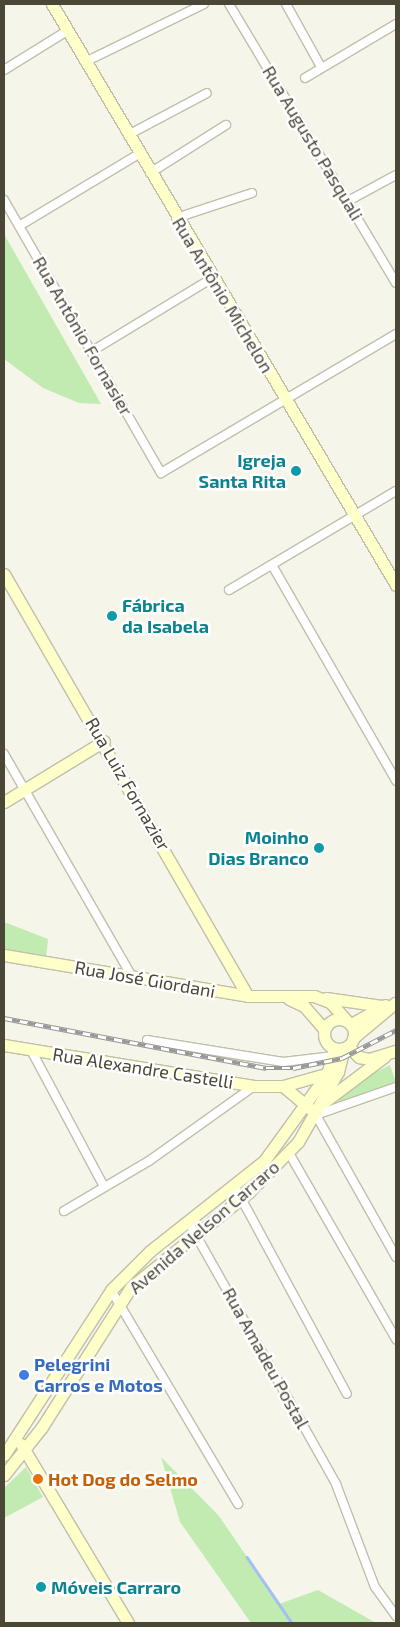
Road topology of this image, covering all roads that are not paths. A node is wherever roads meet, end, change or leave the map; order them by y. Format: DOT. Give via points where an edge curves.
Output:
graph roads {
  1 [pos="52,4"];
  2 [pos="204,4"];
  3 [pos="229,4"];
  4 [pos="286,4"];
  5 [pos="396,24"];
  6 [pos="67,31"];
  7 [pos="85,62"];
  8 [pos="321,67"];
  9 [pos="4,70"];
  10 [pos="305,78"];
  11 [pos="207,93"];
  12 [pos="226,125"];
  13 [pos="128,136"];
  14 [pos="139,154"];
  15 [pos="150,173"];
  16 [pos="396,175"];
  17 [pos="252,193"];
  18 [pos="4,200"];
  19 [pos="348,200"];
  20 [pos="176,218"];
  21 [pos="19,226"];
  22 [pos="211,279"];
  23 [pos="396,284"];
  24 [pos="396,334"];
  25 [pos="92,351"];
  26 [pos="286,400"];
  27 [pos="396,491"];
  28 [pos="355,517"];
  29 [pos="272,565"];
  30 [pos="5,573"];
  31 [pos="396,585"];
  32 [pos="229,590"];
  33 [pos="104,740"];
  34 [pos="4,754"];
  35 [pos="396,781"];
  36 [pos="25,788"];
  37 [pos="4,802"];
  38 [pos="4,955"];
  39 [pos="132,977"];
  40 [pos="248,996"];
  41 [pos="288,998"];
  42 [pos="323,998"];
  43 [pos="396,1003"];
  44 [pos="383,1006"];
  45 [pos="349,1022"];
  46 [pos="324,1030"];
  47 [pos="147,1040"];
  48 [pos="4,1045"];
  49 [pos="343,1047"];
  50 [pos="31,1050"];
  51 [pos="396,1051"];
  52 [pos="385,1056"];
  53 [pos="333,1073"];
  54 [pos="254,1086"];
  55 [pos="283,1086"];
  56 [pos="396,1087"];
  57 [pos="322,1103"];
  58 [pos="308,1104"];
  59 [pos="316,1115"];
  60 [pos="289,1152"];
  61 [pos="104,1187"];
  62 [pos="235,1187"];
  63 [pos="242,1198"];
  64 [pos="64,1211"];
  65 [pos="188,1221"];
  66 [pos="196,1232"];
  67 [pos="396,1257"];
  68 [pos="111,1290"];
  69 [pos="119,1303"];
  70 [pos="396,1339"];
  71 [pos="60,1371"];
  72 [pos="72,1378"];
  73 [pos="347,1394"];
  74 [pos="17,1439"];
  75 [pos="26,1450"];
  76 [pos="4,1455"];
  77 [pos="4,1475"];
  78 [pos="238,1504"];
  79 [pos="396,1616"];
  80 [pos="128,1623"];
  1 -- 6 [label="main road, Rua Antônio Michelon"];
  2 -- 7 [label="street"];
  3 -- 19 [label="street, Rua Augusto Pasquali"];
  4 -- 8 [label="street"];
  5 -- 8 [label="street"];
  6 -- 7 [label="main road, Rua Antônio Michelon"];
  6 -- 9 [label="street"];
  7 -- 13 [label="main road, Rua Antônio Michelon"];
  8 -- 10 [label="street"];
  11 -- 13 [label="street"];
  12 -- 15 [label="street"];
  13 -- 14 [label="main road, Rua Antônio Michelon"];
  14 -- 15 [label="main road, Rua Antônio Michelon"];
  14 -- 21 [label="street"];
  15 -- 20 [label="main road, Rua Antônio Michelon"];
  16 -- 19 [label="street"];
  17 -- 20 [label="street"];
  18 -- 21 [label="street, Rua Antônio Fornasier"];
  19 -- 23 [label="street, Rua Augusto Pasquali"];
  20 -- 22 [label="main road, Rua Antônio Michelon"];
  21 -- 25 [label="street, Rua Antônio Fornasier"];
  22 -- 25 [label="street"];
  22 -- 26 [label="main road, Rua Antônio Michelon"];
  24 -- 26 [label="street"];
  25 -- 26 [label="street, Rua Antônio Fornasier" via="161,473"];
  26 -- 28 [label="main road, Rua Antônio Michelon"];
  27 -- 28 [label="street"];
  28 -- 29 [label="street"];
  28 -- 31 [label="main road, Rua Antônio Michelon"];
  29 -- 32 [label="street"];
  29 -- 35 [label="street"];
  30 -- 33 [label="main road, Rua Luiz Fornazier"];
  33 -- 36 [label="main road"];
  33 -- 40 [label="main road, Rua Luiz Fornazier"];
  34 -- 36 [label="street"];
  36 -- 37 [label="main road"];
  36 -- 39 [label="street"];
  38 -- 39 [label="main road, Rua José Giordani"];
  39 -- 40 [label="main road, Rua José Giordani"];
  40 -- 41 [label="main road, Rua José Giordani"];
  41 -- 42 [label="main road, Rua José Giordani"];
  41 -- 46 [label="main road" via="304,1006"];
  42 -- 44 [label="main road, Rua José Giordani"];
  42 -- 45 [label="main road"];
  43 -- 44 [label="main road"];
  43 -- 49 [label="main road"];
  44 -- 45 [label="main road"];
  45 -- 46 [label="main road" via="333,1019"];
  45 -- 49 [label="main road"];
  46 -- 49 [label="main road" via="324,1039"];
  47 -- 49 [label="street" via="283,1062"];
  48 -- 50 [label="main road, Rua Alexandre Castelli"];
  49 -- 52 [label="main road" via="358,1057"];
  49 -- 53 [label="main road, Avenida Nelson Carraro"];
  50 -- 54 [label="main road, Rua Alexandre Castelli"];
  50 -- 61 [label="street"];
  51 -- 52 [label="main road"];
  52 -- 57 [label="main road"];
  53 -- 55 [label="main road, Rua Alexandre Castelli"];
  53 -- 57 [label="main road, Avenida Nelson Carraro"];
  53 -- 58 [label="main road, Avenida Nelson Carraro"];
  54 -- 55 [label="main road, Rua Alexandre Castelli"];
  54 -- 61 [label="street"];
  55 -- 58 [label="main road"];
  56 -- 59 [label="street"];
  57 -- 59 [label="main road, Avenida Nelson Carraro"];
  58 -- 59 [label="main road"];
  58 -- 62 [label="main road, Avenida Nelson Carraro" via="268,1156"];
  59 -- 60 [label="main road, Avenida Nelson Carraro"];
  59 -- 67 [label="street"];
  60 -- 63 [label="main road, Avenida Nelson Carraro"];
  60 -- 70 [label="street"];
  61 -- 64 [label="street"];
  62 -- 63 [label="street"];
  62 -- 65 [label="main road, Avenida Nelson Carraro"];
  63 -- 66 [label="main road, Avenida Nelson Carraro"];
  63 -- 73 [label="street"];
  65 -- 66 [label="street, Rua Amadeu Postal"];
  65 -- 68 [label="main road, Avenida Nelson Carraro"];
  66 -- 69 [label="main road, Avenida Nelson Carraro" via="142,1276"];
  66 -- 79 [label="street, Rua Amadeu Postal" via="336,1484 375,1587"];
  68 -- 69 [label="street"];
  68 -- 71 [label="main road, Avenida Nelson Carraro"];
  69 -- 72 [label="main road, Avenida Nelson Carraro"];
  69 -- 78 [label="street"];
  71 -- 72 [label="main road"];
  71 -- 74 [label="main road, Avenida Nelson Carraro"];
  72 -- 75 [label="main road, Avenida Nelson Carraro"];
  74 -- 75 [label="main road"];
  74 -- 76 [label="main road, Avenida Nelson Carraro"];
  75 -- 77 [label="main road, Avenida Nelson Carraro"];
  75 -- 80 [label="main road"];
}
